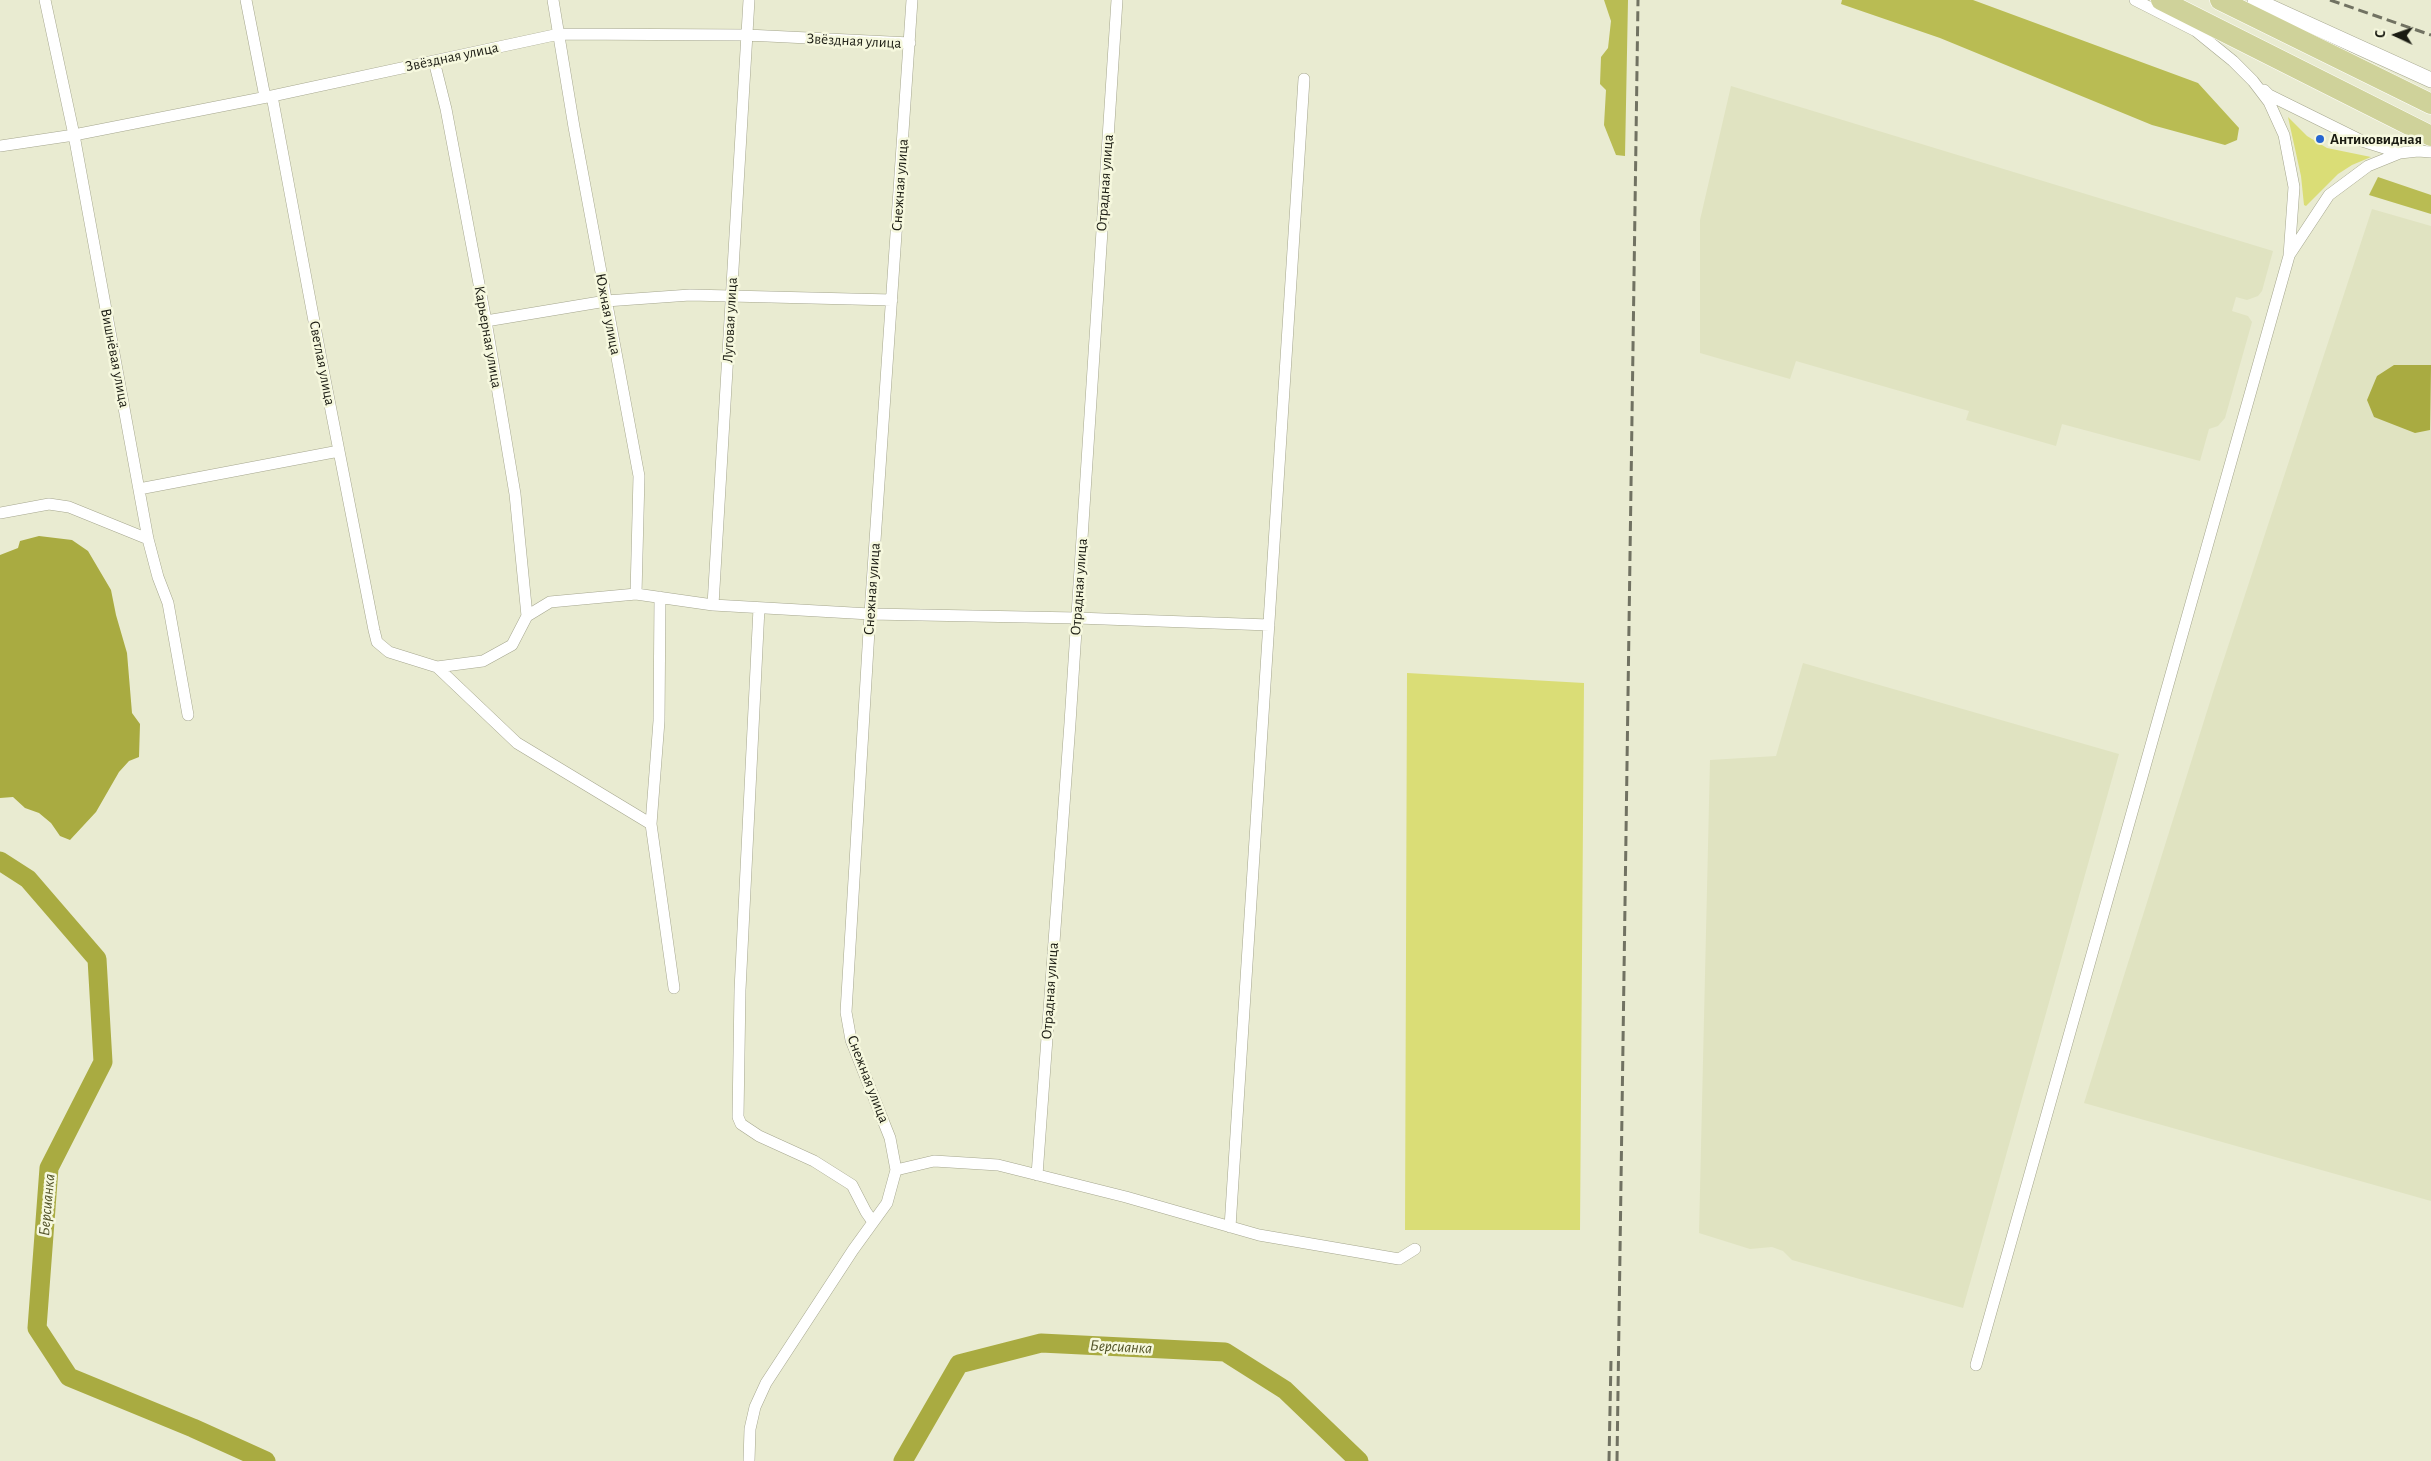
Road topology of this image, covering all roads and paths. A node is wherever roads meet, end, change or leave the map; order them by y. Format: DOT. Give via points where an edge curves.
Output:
graph roads {
  1 [pos="45,0"];
  2 [pos="246,0"];
  3 [pos="553,0"];
  4 [pos="749,0"];
  5 [pos="912,0"];
  6 [pos="1117,0"];
  7 [pos="2135,0"];
  8 [pos="2161,0"];
  9 [pos="2220,0"];
  10 [pos="2255,0"];
  11 [pos="559,34"];
  12 [pos="747,35"];
  13 [pos="910,43"];
  14 [pos="434,61"];
  15 [pos="1304,79"];
  16 [pos="2431,80"];
  17 [pos="2253,81"];
  18 [pos="268,97"];
  19 [pos="2431,104"];
  20 [pos="74,135"];
  21 [pos="2431,136"];
  22 [pos="0,146"];
  23 [pos="2431,152"];
  24 [pos="2400,153"];
  25 [pos="2289,256"];
  26 [pos="731,298"];
  27 [pos="606,300"];
  28 [pos="892,300"];
  29 [pos="486,321"];
  30 [pos="339,451"];
  31 [pos="139,489"];
  32 [pos="0,513"];
  33 [pos="148,539"];
  34 [pos="636,594"];
  35 [pos="660,598"];
  36 [pos="713,605"];
  37 [pos="760,608"];
  38 [pos="870,614"];
  39 [pos="527,616"];
  40 [pos="1077,618"];
  41 [pos="1269,626"];
  42 [pos="437,667"];
  43 [pos="188,716"];
  44 [pos="651,824"];
  45 [pos="674,988"];
  46 [pos="896,1170"];
  47 [pos="1037,1175"];
  48 [pos="873,1222"];
  49 [pos="1230,1227"];
  50 [pos="1415,1249"];
  51 [pos="1976,1365"];
  52 [pos="749,1461"];
  1 -- 20 [label="street, Вишнёвая улица"];
  2 -- 18 [label="street, Светлая улица"];
  3 -- 11 [label="street, Южная улица"];
  4 -- 12 [label="street, Луговая улица"];
  5 -- 13 [label="street, Снежная улица"];
  6 -- 40 [label="street, Отрадная улица"];
  7 -- 17 [label="street" via="2196,31"];
  8 -- 21 [label="highway"];
  9 -- 19 [label="highway"];
  10 -- 16 [label="street"];
  11 -- 12 [label="street, Звёздная улица"];
  11 -- 14 [label="street, Звёздная улица"];
  11 -- 27 [label="street, Южная улица"];
  12 -- 13 [label="street, Звёздная улица"];
  12 -- 26 [label="street, Луговая улица"];
  13 -- 28 [label="street, Снежная улица"];
  14 -- 18 [label="street, Звёздная улица"];
  14 -- 29 [label="street, Карьерная улица"];
  15 -- 41 [label="street"];
  17 -- 24 [label="street" via="2287,105 2362,141"];
  17 -- 25 [label="street" via="2268,102 2284,135 2294,187"];
  18 -- 20 [label="street, Звёздная улица"];
  18 -- 30 [label="street, Светлая улица"];
  20 -- 22 [label="street, Звёздная улица"];
  20 -- 31 [label="street, Вишнёвая улица"];
  23 -- 24 [label="street"];
  24 -- 25 [label="street" via="2368,166 2329,195"];
  25 -- 51 [label="street"];
  26 -- 27 [label="street" via="690,295"];
  26 -- 28 [label="street"];
  26 -- 36 [label="street, Луговая улица"];
  27 -- 29 [label="street"];
  27 -- 34 [label="street, Южная улица" via="639,476"];
  28 -- 38 [label="street, Снежная улица"];
  29 -- 39 [label="street, Карьерная улица" via="515,494"];
  30 -- 31 [label="street"];
  30 -- 42 [label="street, Светлая улица" via="377,642 389,652"];
  31 -- 33 [label="street, Вишнёвая улица"];
  32 -- 33 [label="street" via="49,504 69,507"];
  33 -- 43 [label="street, Вишнёвая улица" via="168,603"];
  34 -- 35 [label="street"];
  34 -- 39 [label="street" via="550,602"];
  35 -- 36 [label="street"];
  35 -- 44 [label="street" via="659,720"];
  36 -- 37 [label="street"];
  37 -- 38 [label="street"];
  37 -- 48 [label="street" via="740,990 738,1117 741,1124 759,1136 814,1161 852,1184"];
  38 -- 40 [label="street"];
  38 -- 46 [label="street, Снежная улица" via="846,1012 851,1040 890,1138"];
  39 -- 42 [label="street" via="512,645 483,661"];
  40 -- 41 [label="street"];
  40 -- 47 [label="street, Отрадная улица"];
  41 -- 49 [label="street"];
  42 -- 44 [label="street" via="517,742"];
  44 -- 45 [label="street"];
  46 -- 47 [label="street" via="934,1161 998,1165"];
  46 -- 48 [label="street" via="892,1190"];
  47 -- 49 [label="street"];
  48 -- 52 [label="street" via="766,1383 755,1407 750,1429"];
  49 -- 50 [label="street" via="1399,1259"];
}
